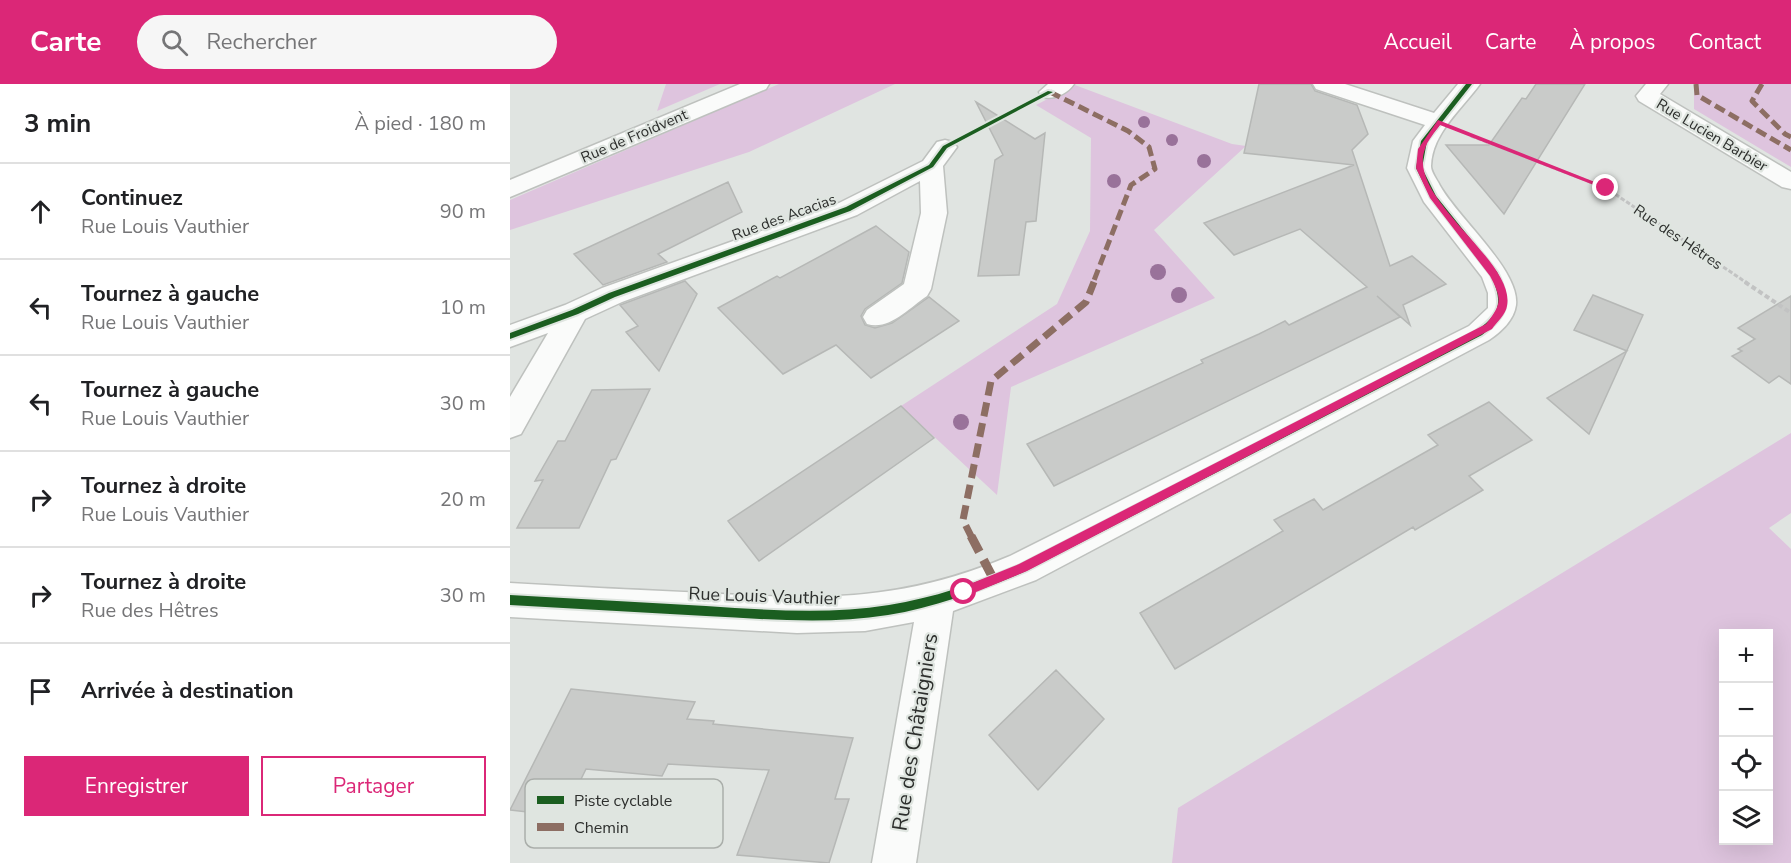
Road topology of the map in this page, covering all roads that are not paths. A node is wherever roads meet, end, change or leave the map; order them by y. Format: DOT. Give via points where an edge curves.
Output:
graph roads {
  1 [pos="758,84"];
  2 [pos="1324,84"];
  3 [pos="1469,84"];
  4 [pos="1657,84"];
  5 [pos="1438,122"];
  6 [pos="1791,182"];
  7 [pos="510,189"];
  8 [pos="575,312"];
  9 [pos="877,317"];
  10 [pos="510,336"];
  11 [pos="510,425"];
  12 [pos="510,600"];
  13 [pos="936,600"];
  14 [pos="894,863"];
  1 -- 7 [label="street, Rue de Froidvent"];
  2 -- 5 [label="street"];
  3 -- 5 [label="street, Rue Louis Vauthier"];
  4 -- 6 [label="street, Rue Lucien Barbier" via="1647,96"];
  5 -- 13 [label="street, Rue Louis Vauthier" via="1421,149 1419,168 1432,197 1494,274 1500,287 1503,308 1489,326 1023,568"];
  8 -- 9 [label="street, Rue des Acacias" via="848,209 938,156 934,213 916,289"];
  8 -- 10 [label="street, Rue des Acacias"];
  8 -- 11 [label="street"];
  12 -- 13 [label="street, Rue Louis Vauthier" via="789,616 876,611"];
  13 -- 14 [label="street, Rue des Châtaigniers"];
}
